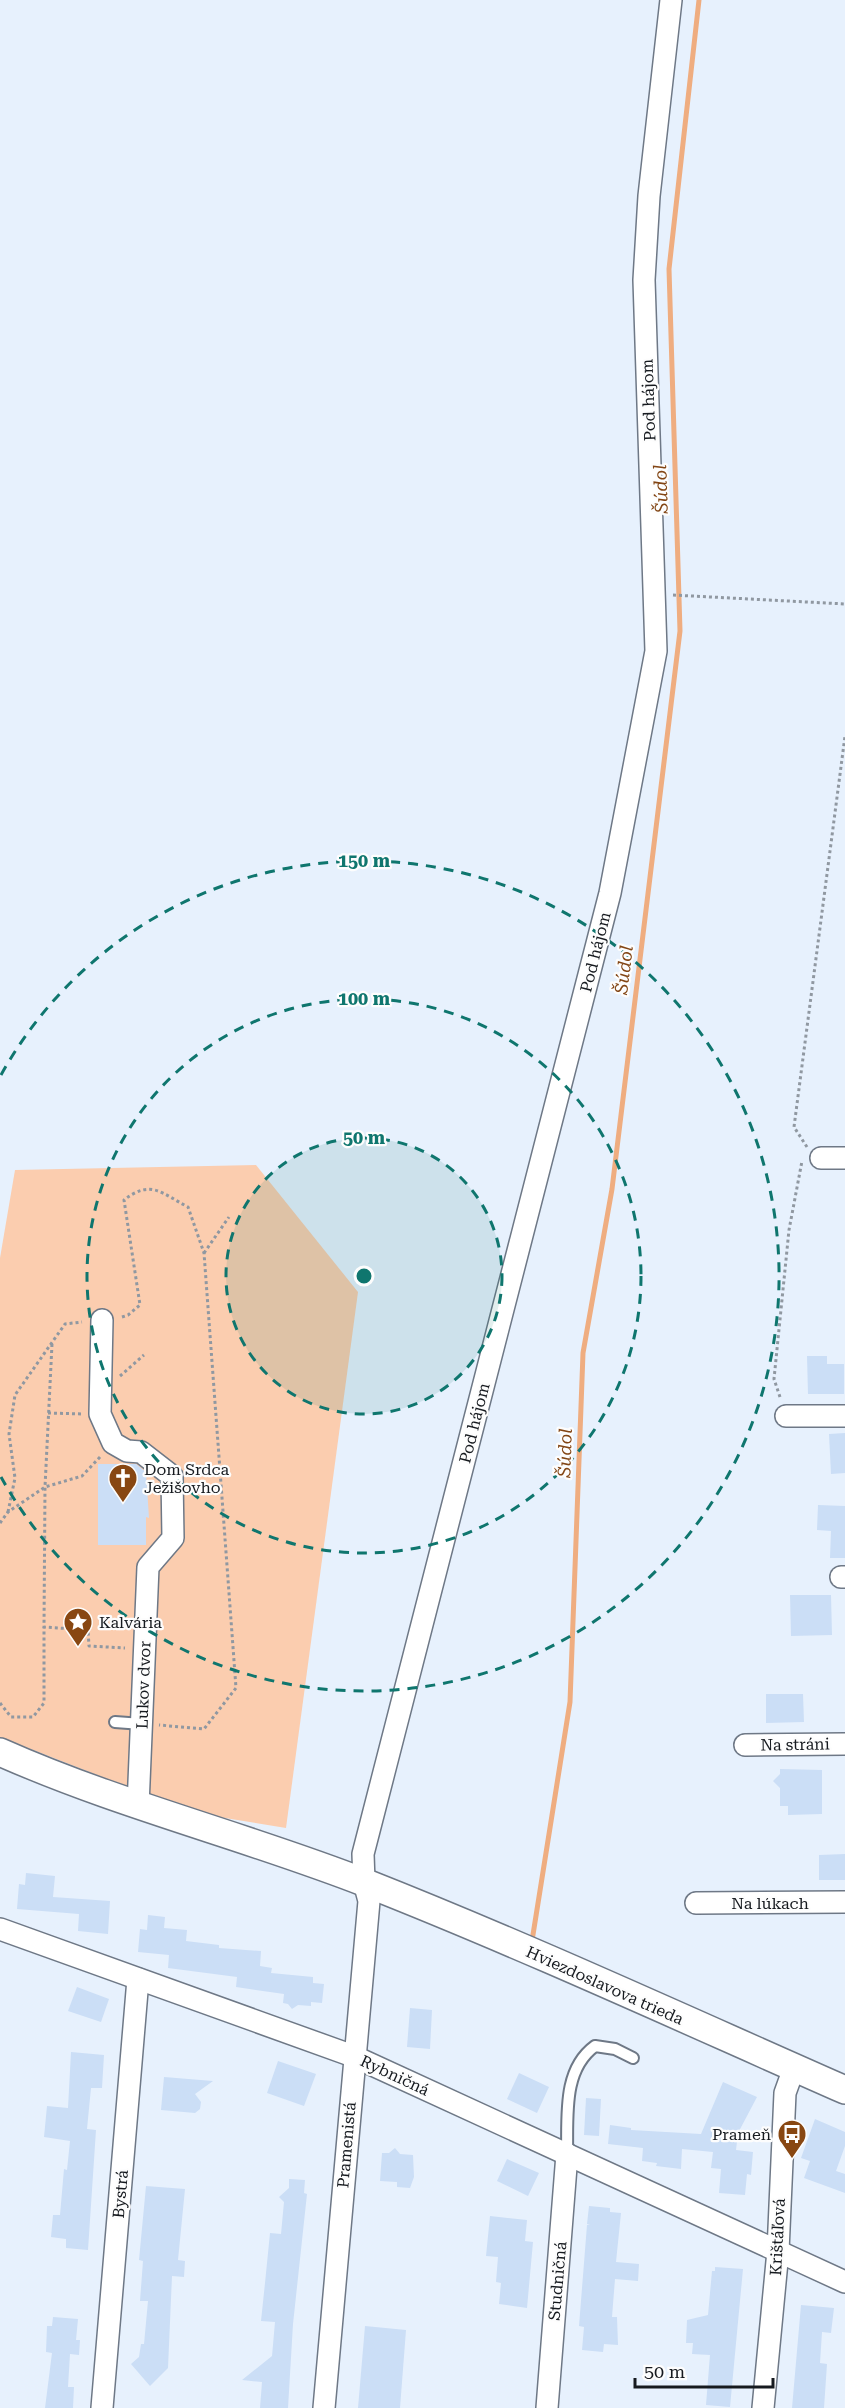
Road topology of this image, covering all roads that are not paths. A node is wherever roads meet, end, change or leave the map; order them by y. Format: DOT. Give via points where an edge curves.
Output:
graph roads {
  1 [pos="671,0"];
  2 [pos="820,1158"];
  3 [pos="845,1158"];
  4 [pos="102,1320"];
  5 [pos="786,1416"];
  6 [pos="845,1416"];
  7 [pos="115,1722"];
  8 [pos="142,1724"];
  9 [pos="845,1744"];
  10 [pos="745,1745"];
  11 [pos="0,1752"];
  12 [pos="138,1806"];
  13 [pos="364,1882"];
  14 [pos="845,1902"];
  15 [pos="696,1903"];
  16 [pos="0,1929"];
  17 [pos="138,1979"];
  18 [pos="353,2056"];
  19 [pos="633,2058"];
  20 [pos="794,2068"];
  21 [pos="845,2090"];
  22 [pos="567,2154"];
  23 [pos="778,2251"];
  24 [pos="845,2282"];
  25 [pos="102,2408"];
  26 [pos="324,2408"];
  27 [pos="547,2408"];
  28 [pos="763,2408"];
  1 -- 13 [label="street, Pod hájom" via="649,196 644,280 656,651 610,893 363,1854"];
  2 -- 3 [label="street"];
  4 -- 8 [label="street, Lukov dvor" via="100,1414 113,1443 127,1451 141,1452 172,1476 174,1538 148,1567"];
  5 -- 6 [label="street"];
  7 -- 8 [label="lane"];
  8 -- 12 [label="street, Lukov dvor"];
  9 -- 10 [label="street, Na stráni"];
  11 -- 12 [label="street"];
  12 -- 13 [label="street, Hviezdoslavova trieda"];
  13 -- 18 [label="street, Pramenistá" via="369,1901"];
  13 -- 20 [label="street, Hviezdoslavova trieda"];
  14 -- 15 [label="street, Na lúkach"];
  16 -- 17 [label="street, Rybničná"];
  17 -- 18 [label="street, Rybničná"];
  17 -- 25 [label="street, Bystrá"];
  18 -- 22 [label="street, Rybničná"];
  18 -- 26 [label="street, Pramenistá"];
  19 -- 22 [label="lane" via="615,2049 595,2046 584,2054 569,2091"];
  20 -- 21 [label="street, Hviezdoslavova trieda"];
  20 -- 23 [label="street, Krištáľová" via="785,2093"];
  22 -- 23 [label="street, Rybničná"];
  22 -- 27 [label="street, Studničná"];
  23 -- 24 [label="street, Rybničná"];
  23 -- 28 [label="street, Krištáľová"];
}
